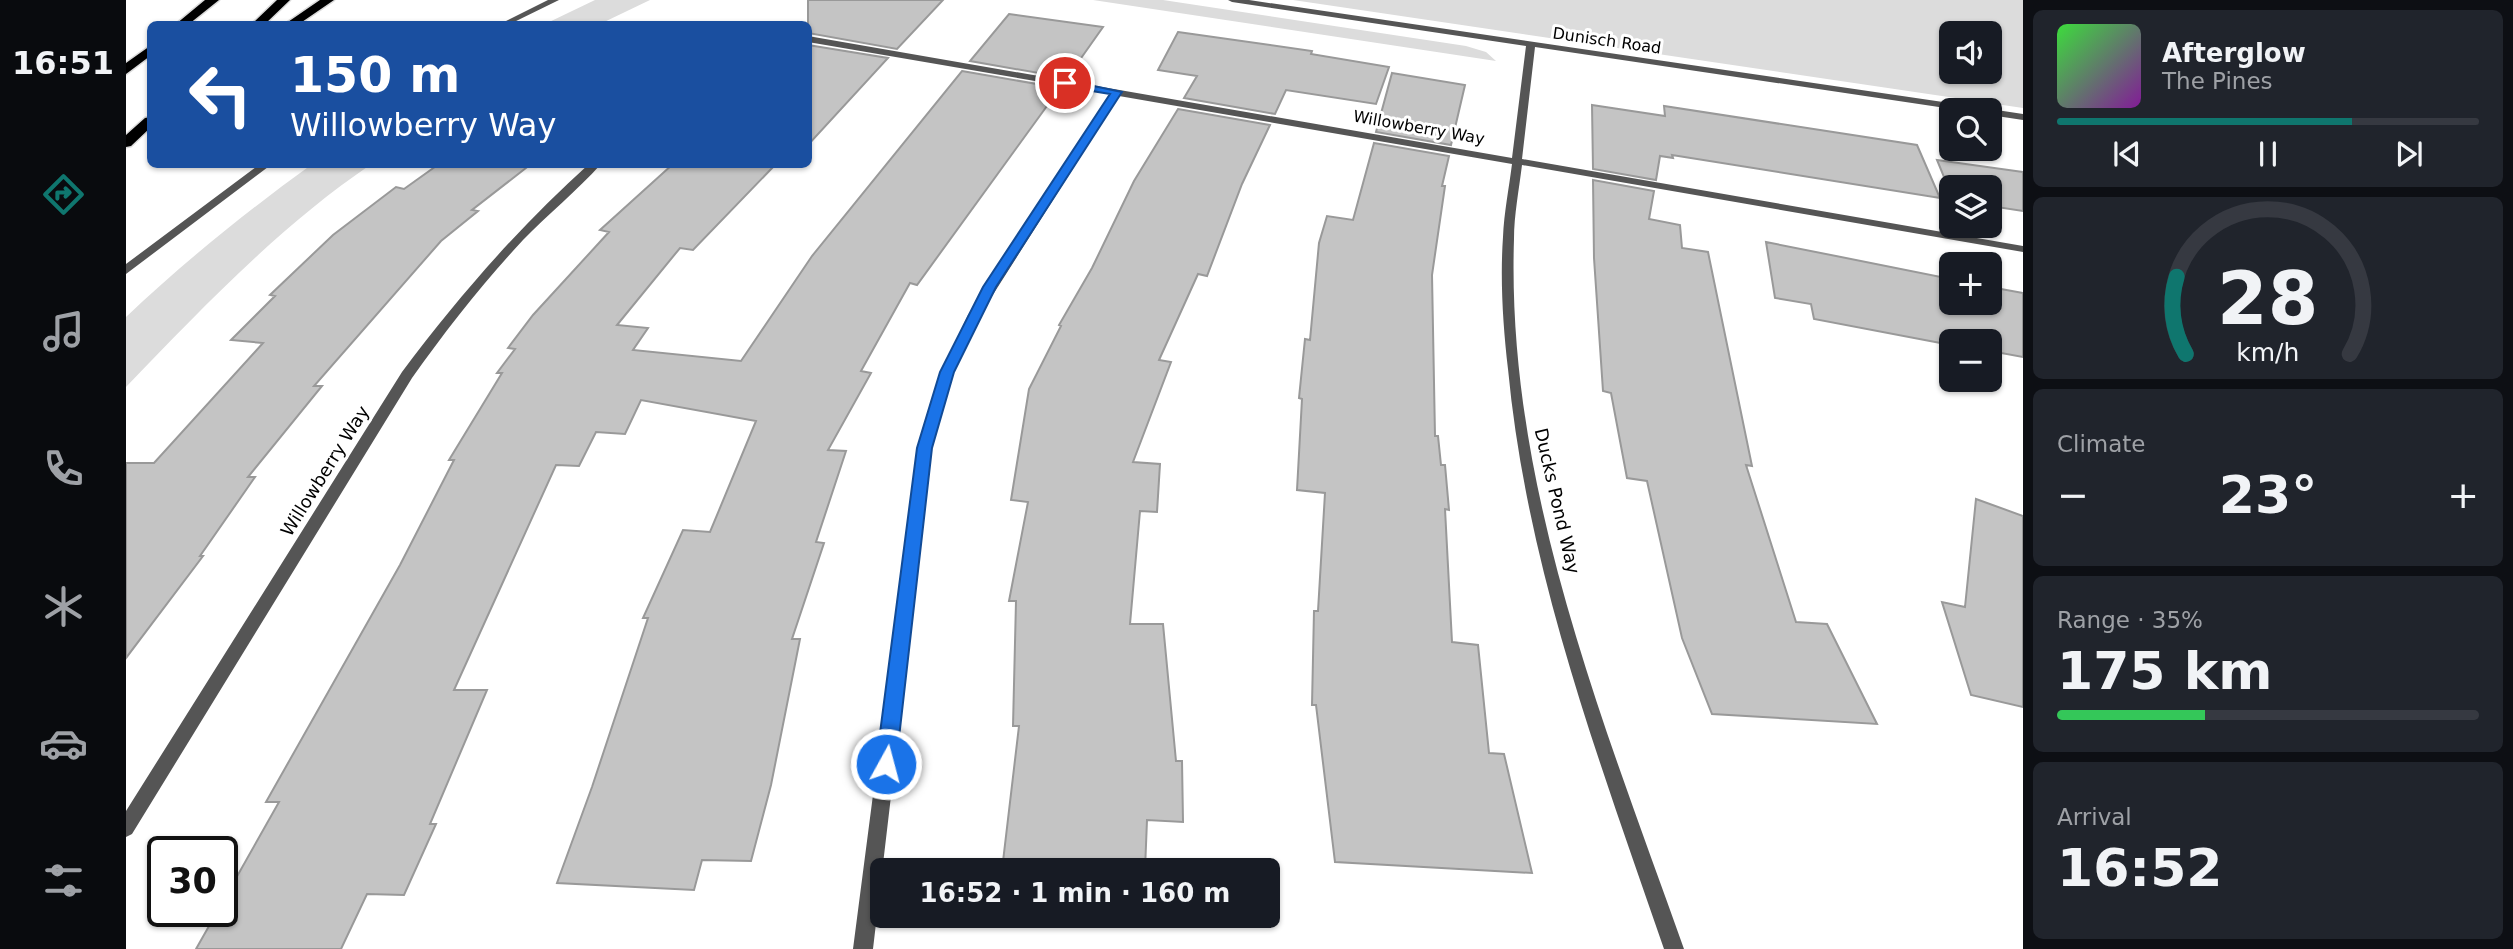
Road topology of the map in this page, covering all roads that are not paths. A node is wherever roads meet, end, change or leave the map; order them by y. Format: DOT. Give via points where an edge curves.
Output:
graph roads {
  1 [pos="213,0"];
  2 [pos="284,0"];
  3 [pos="328,0"];
  4 [pos="555,0"];
  5 [pos="1232,0"];
  6 [pos="186,21"];
  7 [pos="261,21"];
  8 [pos="296,21"];
  9 [pos="510,21"];
  10 [pos="812,40"];
  11 [pos="1531,44"];
  12 [pos="147,52"];
  13 [pos="126,70"];
  14 [pos="1117,92"];
  15 [pos="1939,104"];
  16 [pos="2002,114"];
  17 [pos="2023,117"];
  18 [pos="147,124"];
  19 [pos="126,143"];
  20 [pos="1517,161"];
  21 [pos="262,168"];
  22 [pos="591,168"];
  23 [pos="2023,249"];
  24 [pos="126,270"];
  25 [pos="126,828"];
  26 [pos="863,949"];
  27 [pos="1674,949"];
  1 -- 6 [label="highway"];
  2 -- 7 [label="highway"];
  3 -- 8 [label="highway"];
  4 -- 9 [label="street"];
  5 -- 11 [label="street, Dunisch Road"];
  10 -- 14 [label="street, Willowberry Way"];
  11 -- 15 [label="street, Dunisch Road"];
  11 -- 20 [label="street, Ducks Pond Way"];
  12 -- 13 [label="highway"];
  14 -- 20 [label="street, Willowberry Way"];
  14 -- 26 [label="street" via="974,315 947,372 925,448"];
  16 -- 17 [label="street"];
  18 -- 19 [label="highway"];
  20 -- 23 [label="street, Willowberry Way"];
  20 -- 27 [label="street, Ducks Pond Way" via="1508,238 1510,330 1519,419 1538,520 1584,691"];
  21 -- 24 [label="street"];
  22 -- 25 [label="street, Willowberry Way" via="500,255 407,374"];
}
